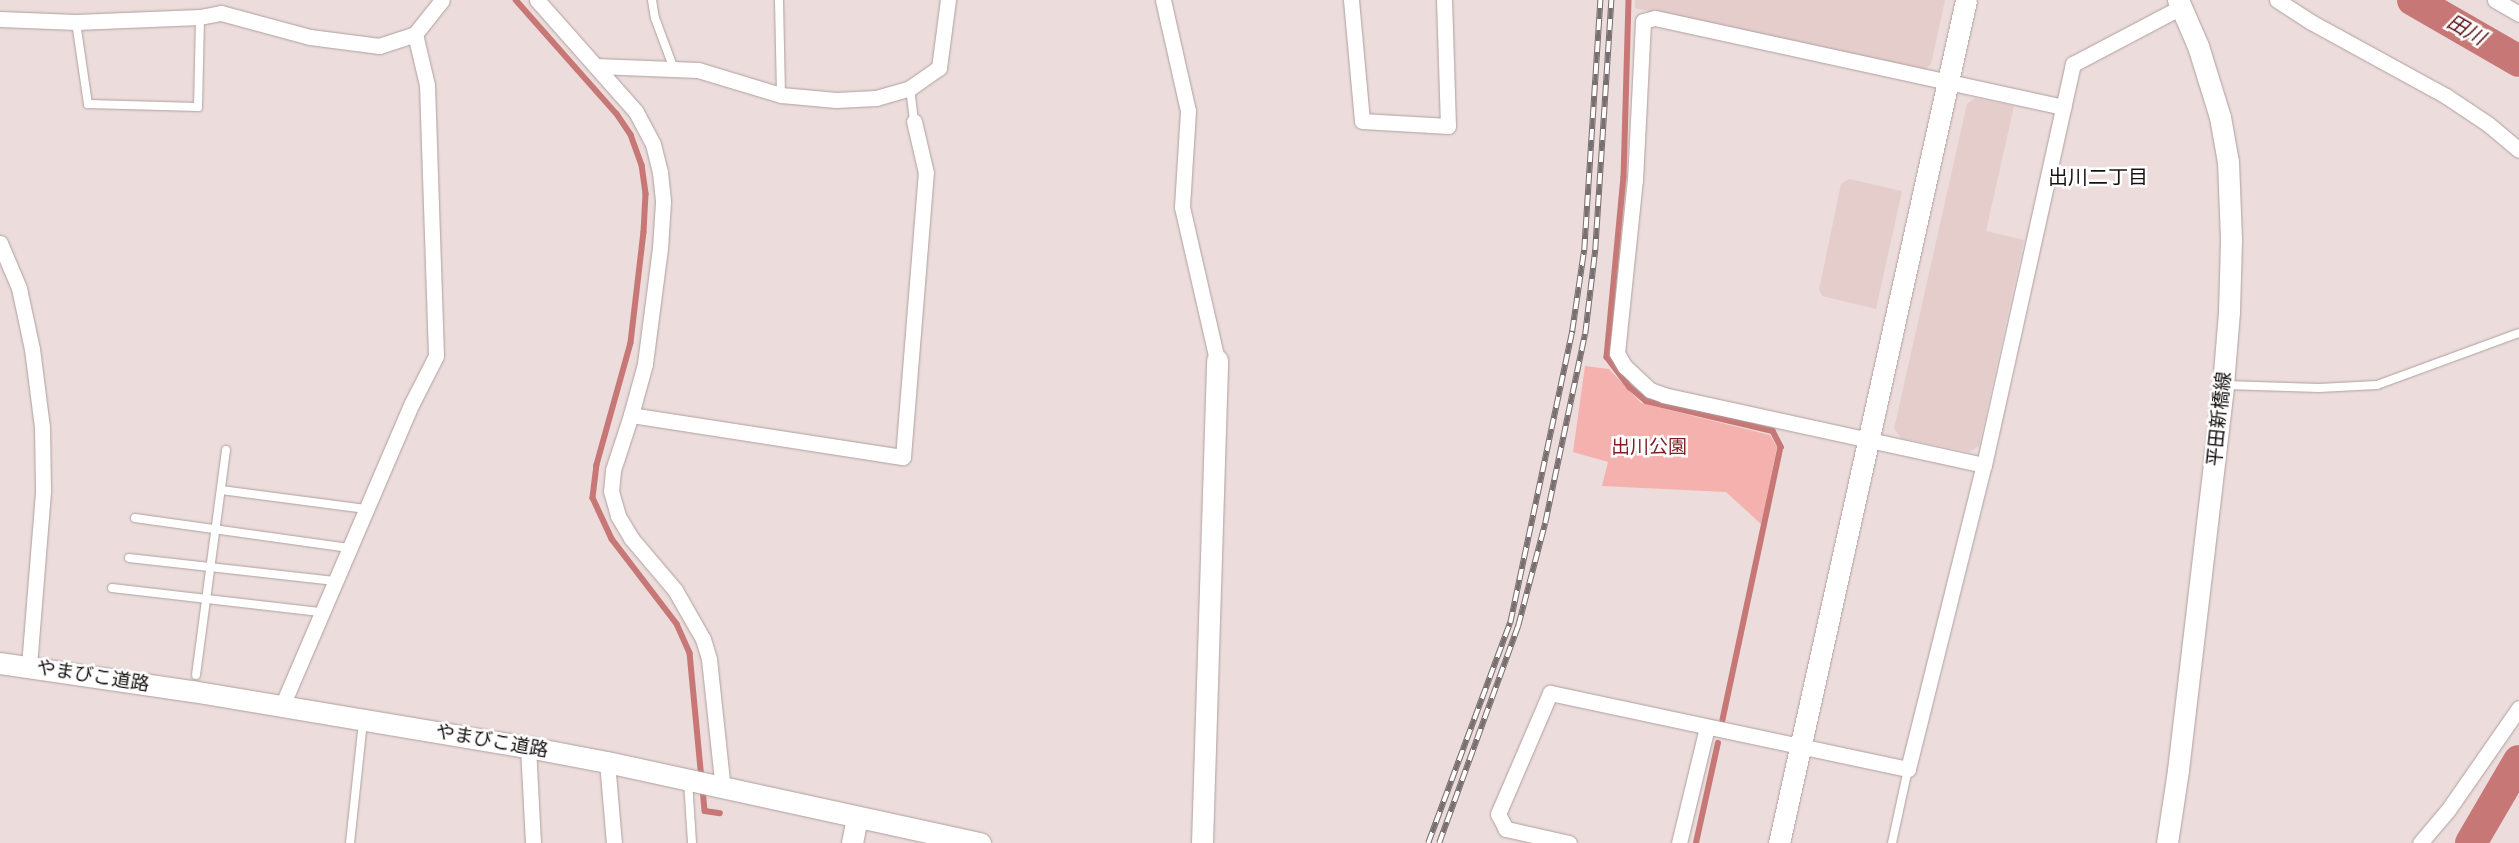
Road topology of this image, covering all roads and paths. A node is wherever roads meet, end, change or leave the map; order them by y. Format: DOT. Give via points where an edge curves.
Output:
graph roads {
  1 [pos="442,0"];
  2 [pos="537,0"];
  3 [pos="652,0"];
  4 [pos="779,0"];
  5 [pos="948,0"];
  6 [pos="1163,0"];
  7 [pos="1351,0"];
  8 [pos="1444,0"];
  9 [pos="1966,0"];
  10 [pos="2277,0"];
  11 [pos="2495,0"];
  12 [pos="2180,4"];
  13 [pos="2519,14"];
  14 [pos="200,17"];
  15 [pos="0,19"];
  16 [pos="76,22"];
  17 [pos="414,34"];
  18 [pos="596,66"];
  19 [pos="674,69"];
  20 [pos="1948,82"];
  21 [pos="910,88"];
  22 [pos="782,95"];
  23 [pos="2063,107"];
  24 [pos="914,121"];
  25 [pos="2519,150"];
  26 [pos="0,242"];
  27 [pos="2519,333"];
  28 [pos="1217,360"];
  29 [pos="2223,385"];
  30 [pos="631,415"];
  31 [pos="1869,439"];
  32 [pos="226,450"];
  33 [pos="1984,465"];
  34 [pos="221,490"];
  35 [pos="366,509"];
  36 [pos="135,518"];
  37 [pos="216,529"];
  38 [pos="349,548"];
  39 [pos="129,558"];
  40 [pos="210,566"];
  41 [pos="335,582"];
  42 [pos="112,588"];
  43 [pos="207,599"];
  44 [pos="320,612"];
  45 [pos="0,663"];
  46 [pos="29,666"];
  47 [pos="196,676"];
  48 [pos="282,706"];
  49 [pos="2519,708"];
  50 [pos="364,720"];
  51 [pos="1707,728"];
  52 [pos="1801,746"];
  53 [pos="528,747"];
  54 [pos="607,762"];
  55 [pos="1908,769"];
  56 [pos="690,782"];
  57 [pos="719,788"];
  58 [pos="857,818"];
  59 [pos="350,843"];
  60 [pos="533,843"];
  61 [pos="614,843"];
  62 [pos="692,843"];
  63 [pos="852,843"];
  64 [pos="980,843"];
  65 [pos="1202,843"];
  66 [pos="1569,843"];
  67 [pos="1679,843"];
  68 [pos="1779,843"];
  69 [pos="1892,843"];
  70 [pos="2167,843"];
  71 [pos="2420,843"];
  1 -- 17 [label="street"];
  2 -- 18 [label="street"];
  3 -- 19 [label="lane" via="655,18"];
  4 -- 22 [label="lane"];
  5 -- 21 [label="street" via="939,68"];
  6 -- 28 [label="street" via="1188,111 1182,207"];
  7 -- 8 [label="street" via="1362,120 1448,126"];
  9 -- 20 [label="street"];
  10 -- 25 [label="street" via="2446,96"];
  11 -- 13 [label="street"];
  12 -- 23 [label="street" via="2073,64"];
  12 -- 29 [label="street, 平田新橋線" via="2209,79 2228,162 2231,239"];
  14 -- 16 [label="street"];
  14 -- 16 [label="lane" via="198,107 88,104"];
  14 -- 17 [label="street" via="221,13 310,37 379,46"];
  15 -- 16 [label="street"];
  17 -- 35 [label="street" via="427,85 436,356"];
  18 -- 19 [label="street"];
  18 -- 30 [label="street" via="636,112 653,144 660,172 663,202 660,248 645,364"];
  19 -- 22 [label="street" via="698,70"];
  20 -- 23 [label="street"];
  20 -- 31 [label="street"];
  20 -- 31 [label="street" via="1655,18 1643,21 1636,180 1617,353 1637,380 1664,396"];
  21 -- 22 [label="street" via="876,98 836,100"];
  21 -- 24 [label="lane"];
  23 -- 33 [label="street"];
  24 -- 30 [label="street" via="926,173 903,457"];
  26 -- 46 [label="street" via="19,288 32,349 42,427 43,492"];
  27 -- 29 [label="lane" via="2377,385 2319,388"];
  28 -- 65 [label="street"];
  29 -- 70 [label="street, 平田新橋線"];
  30 -- 57 [label="street" via="612,470 611,491 618,516 630,538 675,590 703,639 709,660"];
  31 -- 33 [label="street"];
  31 -- 52 [label="street"];
  32 -- 34 [label="lane"];
  33 -- 55 [label="street"];
  34 -- 35 [label="lane"];
  34 -- 37 [label="lane"];
  35 -- 38 [label="street"];
  36 -- 37 [label="lane"];
  37 -- 38 [label="lane"];
  37 -- 40 [label="lane"];
  38 -- 41 [label="street"];
  39 -- 40 [label="lane"];
  40 -- 41 [label="lane"];
  40 -- 43 [label="lane"];
  41 -- 44 [label="street"];
  42 -- 43 [label="lane"];
  43 -- 44 [label="lane"];
  43 -- 47 [label="lane"];
  44 -- 48 [label="street"];
  45 -- 46 [label="street, やまびこ道路"];
  46 -- 48 [label="street, やまびこ道路"];
  48 -- 50 [label="street, やまびこ道路"];
  49 -- 71 [label="street" via="2448,810"];
  50 -- 53 [label="street, やまびこ道路"];
  50 -- 59 [label="lane"];
  51 -- 52 [label="street"];
  51 -- 66 [label="street" via="1550,693 1498,814 1506,829"];
  51 -- 67 [label="street"];
  52 -- 55 [label="street"];
  52 -- 68 [label="street"];
  53 -- 54 [label="street, やまびこ道路"];
  53 -- 60 [label="street"];
  54 -- 56 [label="street, やまびこ道路"];
  54 -- 61 [label="street"];
  55 -- 69 [label="lane"];
  56 -- 57 [label="street, やまびこ道路"];
  56 -- 62 [label="lane"];
  57 -- 58 [label="street, やまびこ道路"];
  58 -- 63 [label="street"];
  58 -- 64 [label="street, やまびこ道路"];
}
